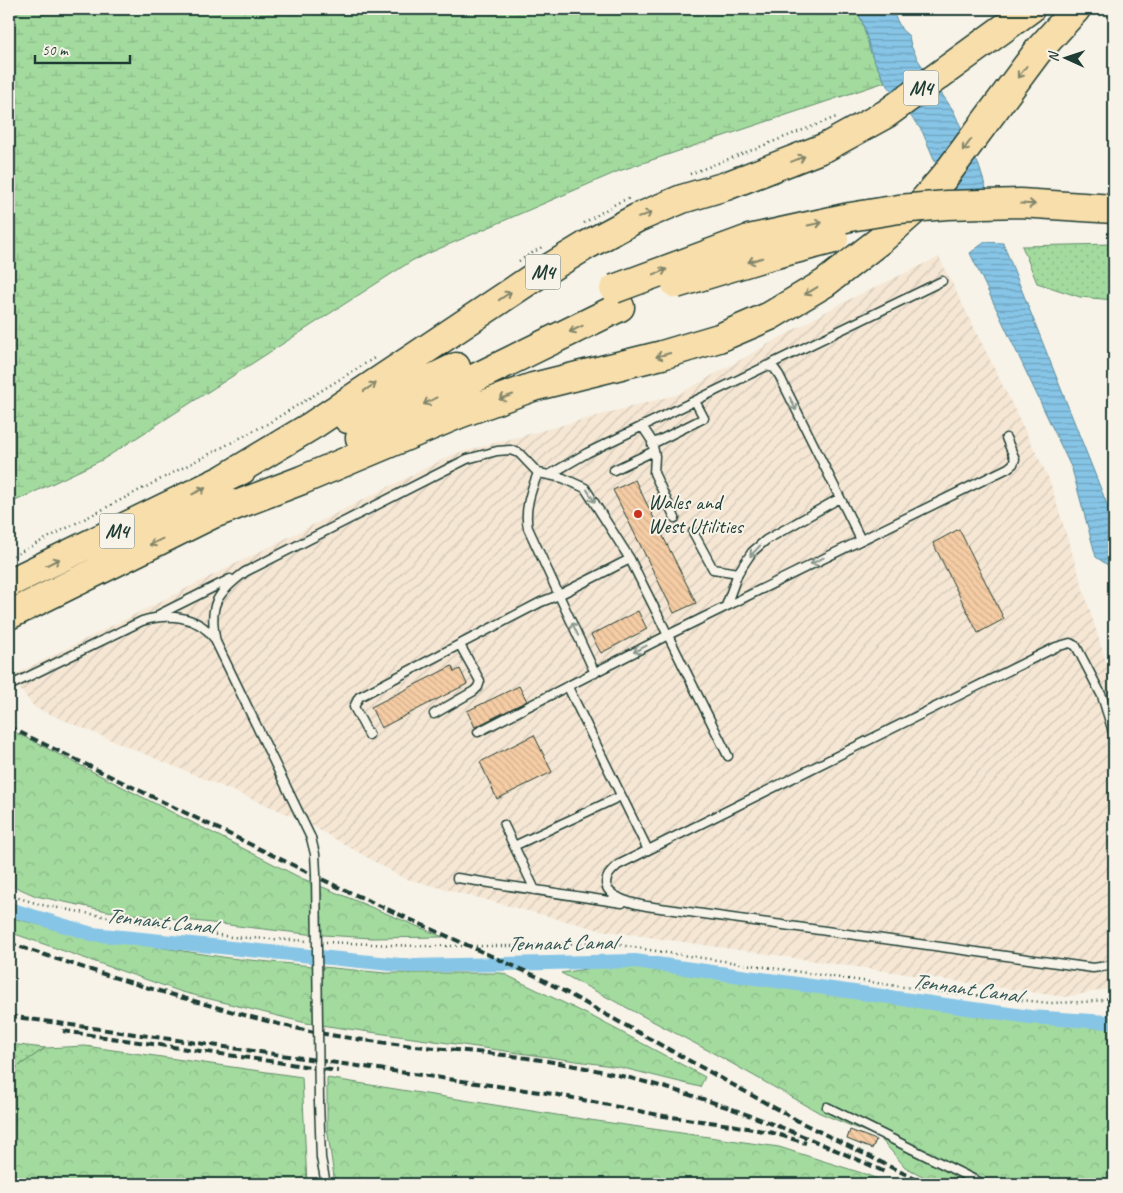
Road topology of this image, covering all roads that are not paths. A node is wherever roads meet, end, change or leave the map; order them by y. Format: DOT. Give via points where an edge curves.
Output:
graph roads {
  1 [pos="1030,9"];
  2 [pos="1076,9"];
  3 [pos="1114,209"];
  4 [pos="1114,228"];
  5 [pos="942,281"];
  6 [pos="617,298"];
  7 [pos="766,366"];
  8 [pos="695,401"];
  9 [pos="642,426"];
  10 [pos="1006,438"];
  11 [pos="653,448"];
  12 [pos="614,470"];
  13 [pos="538,473"];
  14 [pos="549,475"];
  15 [pos="225,478"];
  16 [pos="840,498"];
  17 [pos="216,512"];
  18 [pos="675,518"];
  19 [pos="693,532"];
  20 [pos="861,540"];
  21 [pos="630,559"];
  22 [pos="245,572"];
  23 [pos="738,573"];
  24 [pos="9,583"];
  25 [pos="559,595"];
  26 [pos="726,606"];
  27 [pos="9,615"];
  28 [pos="156,616"];
  29 [pos="668,635"];
  30 [pos="216,642"];
  31 [pos="460,645"];
  32 [pos="595,673"];
  33 [pos="9,686"];
  34 [pos="568,687"];
  35 [pos="434,714"];
  36 [pos="478,732"];
  37 [pos="369,735"];
  38 [pos="1114,735"];
  39 [pos="728,756"];
  40 [pos="621,796"];
  41 [pos="504,825"];
  42 [pos="514,846"];
  43 [pos="648,850"];
  44 [pos="457,878"];
  45 [pos="535,890"];
  46 [pos="637,905"];
  47 [pos="1114,965"];
  48 [pos="827,1107"];
  49 [pos="326,1184"];
  50 [pos="982,1184"];
  15 -- 1 [label="highway, M4, one-way" via="313,425 586,245 682,199 726,186 826,147 886,114"];
  2 -- 17 [label="highway, M4, one-way" via="1038,52 919,206 825,283 770,316 719,338 505,397"];
  6 -- 3 [label="highway, M4, one-way, bridge" via="749,239 850,217 947,205 1020,203"];
  4 -- 6 [label="highway, M4, one-way, bridge" via="1008,220 914,225 814,243"];
  5 -- 7 [label="lane"];
  6 -- 15 [label="highway, M4"];
  6 -- 17 [label="highway, M4, one-way" via="467,382"];
  7 -- 8 [label="lane"];
  7 -- 16 [label="lane, one-way" via="774,368 779,375"];
  8 -- 9 [label="lane"];
  8 -- 11 [label="lane" via="704,418"];
  9 -- 11 [label="lane"];
  9 -- 14 [label="lane"];
  10 -- 20 [label="lane" via="1015,459 1013,464"];
  11 -- 12 [label="lane"];
  11 -- 18 [label="lane" via="654,473"];
  13 -- 14 [label="lane"];
  13 -- 22 [label="lane" via="520,453 510,450 467,459"];
  13 -- 25 [label="lane" via="526,519"];
  14 -- 21 [label="lane, one-way" via="585,488"];
  24 -- 15 [label="highway, M4, one-way"];
  16 -- 20 [label="lane"];
  16 -- 23 [label="lane, one-way" via="766,540 752,552"];
  17 -- 27 [label="highway, M4, one-way"];
  19 -- 23 [label="lane" via="713,569"];
  20 -- 26 [label="lane, one-way"];
  21 -- 25 [label="lane"];
  21 -- 29 [label="lane"];
  22 -- 28 [label="lane"];
  22 -- 30 [label="lane" via="227,585 218,597 213,612"];
  23 -- 26 [label="lane"];
  25 -- 31 [label="lane"];
  32 -- 25 [label="lane, one-way"];
  26 -- 29 [label="lane"];
  28 -- 30 [label="lane" via="193,621 207,629"];
  28 -- 33 [label="lane"];
  29 -- 32 [label="lane, one-way"];
  29 -- 39 [label="lane"];
  30 -- 49 [label="lane, bridge" via="312,838 316,873 321,1158"];
  31 -- 35 [label="lane" via="480,682 474,691"];
  31 -- 37 [label="lane" via="359,697 354,707"];
  32 -- 34 [label="lane"];
  34 -- 36 [label="lane"];
  34 -- 40 [label="lane"];
  38 -- 43 [label="lane" via="1102,696 1076,646 1070,643 1056,646"];
  40 -- 42 [label="lane"];
  40 -- 43 [label="lane"];
  41 -- 42 [label="lane"];
  42 -- 45 [label="lane"];
  43 -- 46 [label="lane" via="618,866 609,873 605,882 614,896"];
  44 -- 45 [label="lane"];
  45 -- 46 [label="lane"];
  46 -- 47 [label="lane" via="1093,968"];
  48 -- 50 [label="lane"];
}
